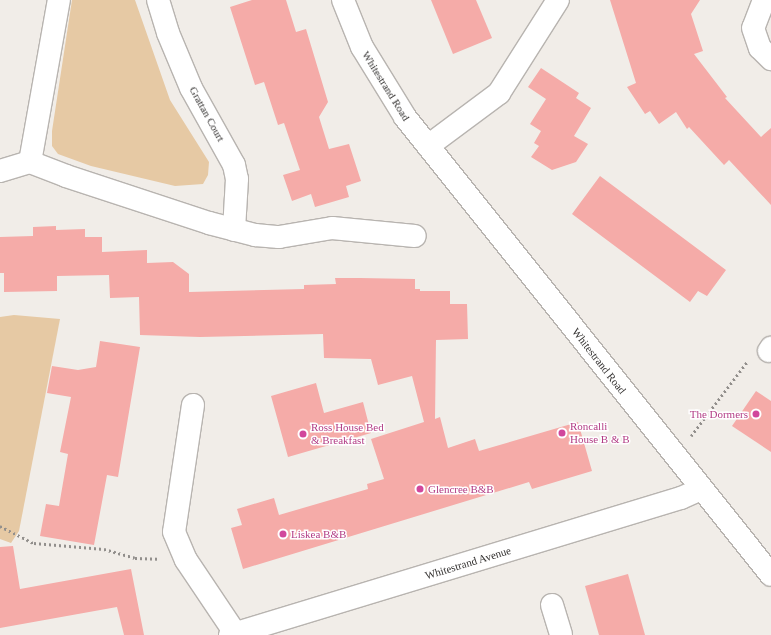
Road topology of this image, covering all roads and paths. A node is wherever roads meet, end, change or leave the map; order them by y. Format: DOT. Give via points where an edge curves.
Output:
graph roads {
  1 [pos="59,0"];
  2 [pos="158,0"];
  3 [pos="343,0"];
  4 [pos="558,0"];
  5 [pos="764,0"];
  6 [pos="771,59"];
  7 [pos="428,146"];
  8 [pos="30,162"];
  9 [pos="0,170"];
  10 [pos="234,230"];
  11 [pos="415,236"];
  12 [pos="770,350"];
  13 [pos="193,405"];
  14 [pos="674,456"];
  15 [pos="701,489"];
  16 [pos="0,526"];
  17 [pos="186,560"];
  18 [pos="771,575"];
  19 [pos="552,605"];
  20 [pos="232,634"];
  21 [pos="561,635"];
  1 -- 8 [label="street"];
  2 -- 10 [label="street, Grattan Court" via="188,81 234,165 237,179"];
  3 -- 7 [label="street, Whitestrand Road" via="362,47 383,85"];
  4 -- 7 [label="street" via="499,93"];
  5 -- 6 [label="street" via="752,28 760,48"];
  7 -- 14 [label="street, Whitestrand Road"];
  8 -- 9 [label="street"];
  8 -- 10 [label="street"];
  10 -- 11 [label="street" via="279,237 332,228"];
  12 -- 14 [label="path" via="744,363 704,422"];
  13 -- 17 [label="street, Whitestrand Avenue" via="175,516 176,541"];
  14 -- 15 [label="street, Whitestrand Road"];
  15 -- 18 [label="street, Whitestrand Road"];
  15 -- 20 [label="street, Whitestrand Avenue" via="681,498"];
  16 -- 17 [label="path" via="34,543 104,549 135,558"];
  17 -- 20 [label="street, Whitestrand Avenue"];
  19 -- 21 [label="street"];
}
